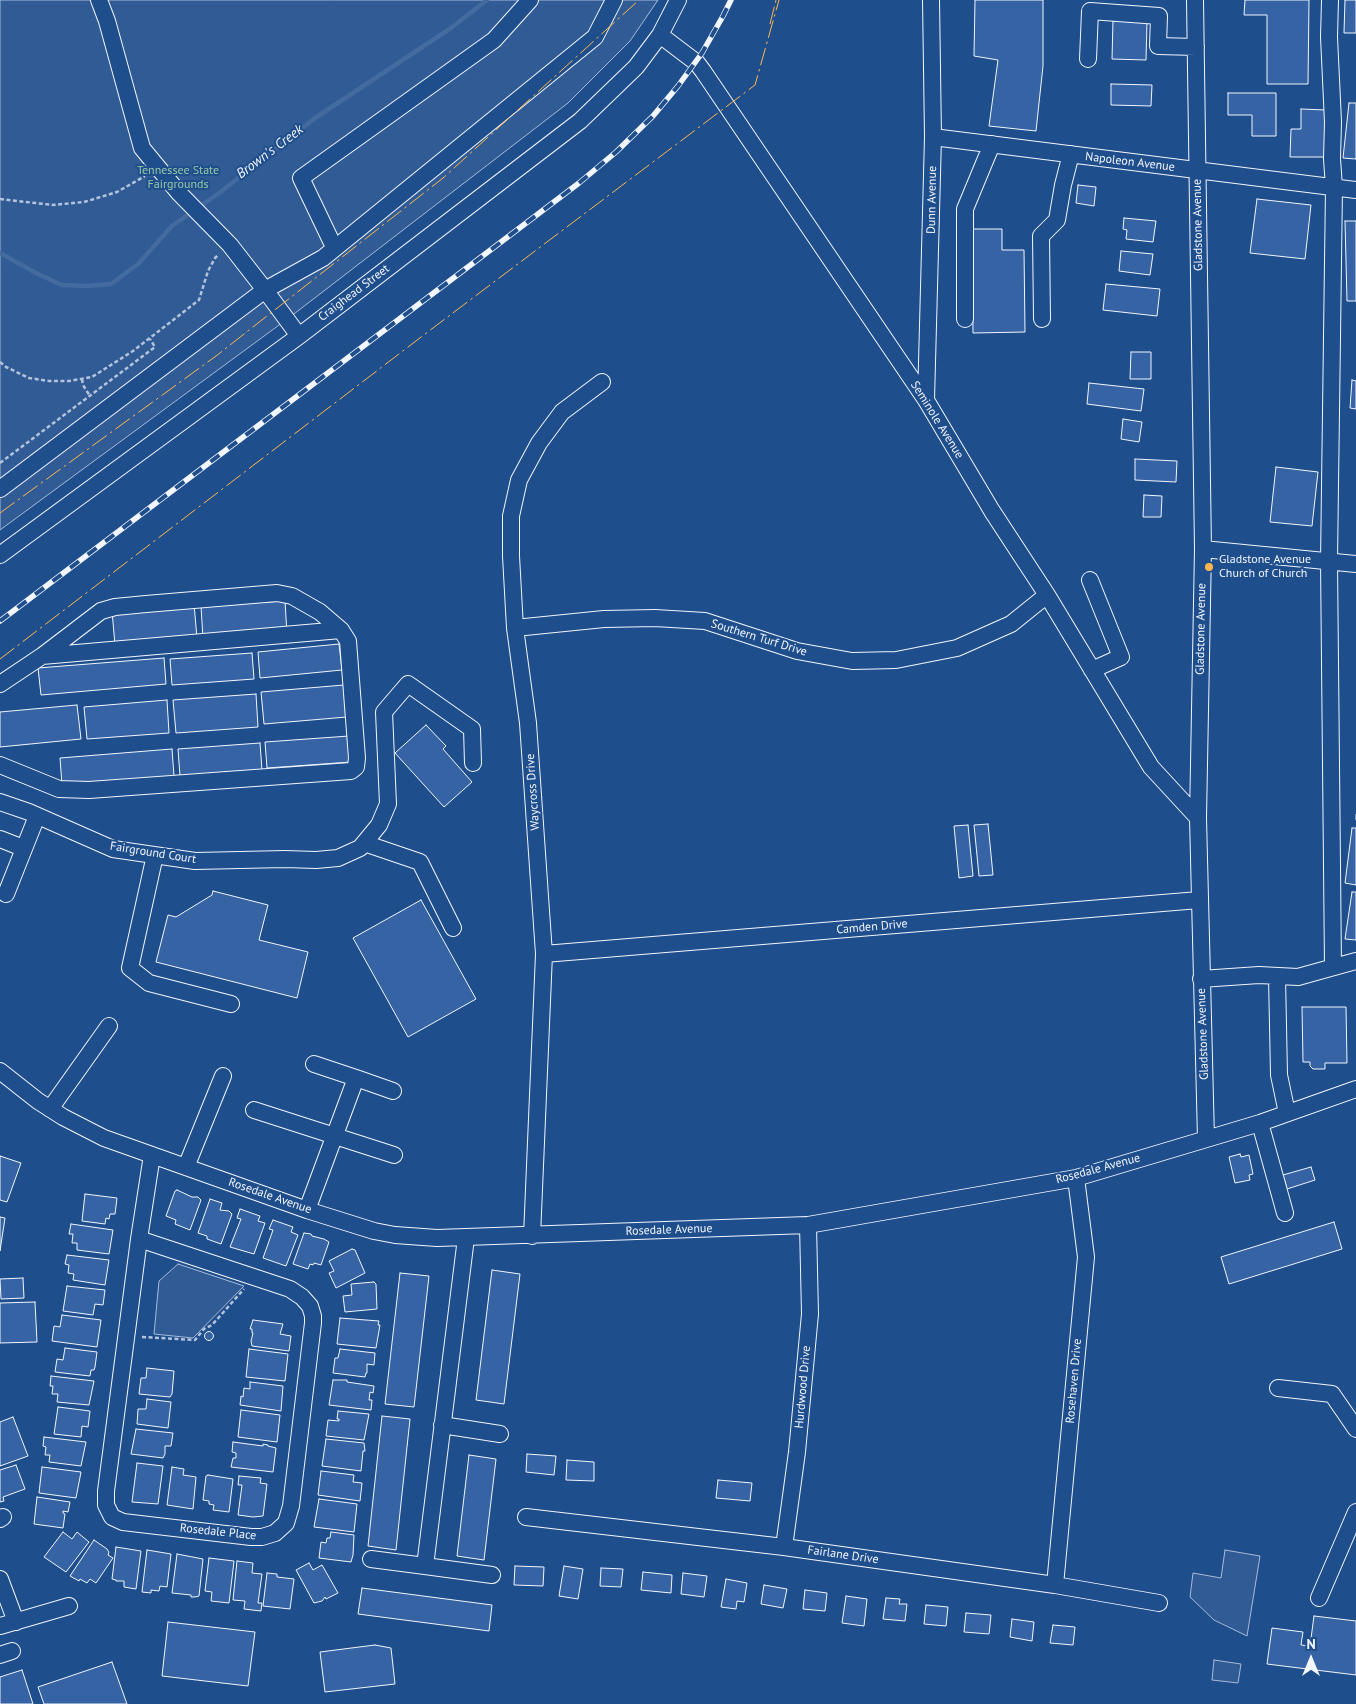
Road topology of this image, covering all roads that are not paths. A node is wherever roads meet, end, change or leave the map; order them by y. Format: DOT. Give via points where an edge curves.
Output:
graph roads {
  1 [pos="100,0"];
  2 [pos="530,0"];
  3 [pos="614,0"];
  4 [pos="678,0"];
  5 [pos="931,0"];
  6 [pos="1195,0"];
  7 [pos="1330,0"];
  8 [pos="660,35"];
  9 [pos="1196,47"];
  10 [pos="1088,59"];
  11 [pos="933,137"];
  12 [pos="992,144"];
  13 [pos="1070,154"];
  14 [pos="1197,170"];
  15 [pos="1334,187"];
  16 [pos="1356,190"];
  17 [pos="334,247"];
  18 [pos="265,290"];
  19 [pos="964,319"];
  20 [pos="1042,319"];
  21 [pos="298,336"];
  22 [pos="602,382"];
  23 [pos="926,400"];
  24 [pos="0,489"];
  25 [pos="1203,549"];
  26 [pos="0,555"];
  27 [pos="1330,561"];
  28 [pos="1356,564"];
  29 [pos="1090,580"];
  30 [pos="1047,595"];
  31 [pos="515,628"];
  32 [pos="341,630"];
  33 [pos="42,656"];
  34 [pos="1092,670"];
  35 [pos="0,684"];
  36 [pos="473,763"];
  37 [pos="0,765"];
  38 [pos="0,802"];
  39 [pos="37,816"];
  40 [pos="1198,818"];
  41 [pos="0,839"];
  42 [pos="364,843"];
  43 [pos="23,848"];
  44 [pos="155,855"];
  45 [pos="6,894"];
  46 [pos="1199,900"];
  47 [pos="453,928"];
  48 [pos="544,954"];
  49 [pos="1356,960"];
  50 [pos="1333,967"];
  51 [pos="1277,976"];
  52 [pos="1201,978"];
  53 [pos="232,1004"];
  54 [pos="109,1026"];
  55 [pos="314,1064"];
  56 [pos="0,1072"];
  57 [pos="223,1076"];
  58 [pos="356,1078"];
  59 [pos="1356,1089"];
  60 [pos="394,1091"];
  61 [pos="50,1109"];
  62 [pos="254,1110"];
  63 [pos="1286,1113"];
  64 [pos="1260,1123"];
  65 [pos="334,1136"];
  66 [pos="1206,1139"];
  67 [pos="152,1155"];
  68 [pos="394,1155"];
  69 [pos="186,1166"];
  70 [pos="1076,1178"];
  71 [pos="307,1210"];
  72 [pos="1285,1213"];
  73 [pos="808,1225"];
  74 [pos="532,1236"];
  75 [pos="466,1238"];
  76 [pos="138,1239"];
  77 [pos="1278,1388"];
  78 [pos="442,1425"];
  79 [pos="1356,1429"];
  80 [pos="500,1434"];
  81 [pos="1356,1512"];
  82 [pos="526,1517"];
  83 [pos="784,1547"];
  84 [pos="371,1559"];
  85 [pos="425,1566"];
  86 [pos="492,1575"];
  87 [pos="0,1579"];
  88 [pos="1055,1585"];
  89 [pos="1319,1598"];
  90 [pos="1159,1603"];
  91 [pos="69,1606"];
  92 [pos="16,1622"];
  93 [pos="0,1626"];
  1 -- 18 [label="street" via="142,148 230,245"];
  2 -- 17 [label="street" via="494,40 300,178"];
  3 -- 17 [label="street" via="595,37"];
  4 -- 8 [label="street, Craighead Street"];
  5 -- 11 [label="street, Dunn Avenue"];
  6 -- 9 [label="street, Gladstone Avenue"];
  7 -- 15 [label="street"];
  8 -- 21 [label="street, Craighead Street" via="636,67 580,121"];
  8 -- 23 [label="street, Seminole Avenue" via="697,63"];
  9 -- 10 [label="street" via="1158,46 1159,16 1090,11"];
  9 -- 14 [label="street, Gladstone Avenue"];
  11 -- 12 [label="street, Napoleon Avenue"];
  11 -- 23 [label="street, Dunn Avenue"];
  12 -- 13 [label="street, Napoleon Avenue"];
  12 -- 19 [label="street" via="965,209"];
  13 -- 14 [label="street, Napoleon Avenue"];
  13 -- 20 [label="street" via="1057,220 1041,236"];
  14 -- 15 [label="street, Napoleon Avenue"];
  14 -- 25 [label="street, Gladstone Avenue"];
  15 -- 16 [label="street, Napoleon Avenue"];
  15 -- 27 [label="street"];
  17 -- 18 [label="street" via="323,258"];
  18 -- 21 [label="street"];
  18 -- 24 [label="street"];
  21 -- 26 [label="street, Craighead Street"];
  22 -- 31 [label="street, Waycross Drive" via="562,412 518,480 511,516"];
  23 -- 30 [label="street, Seminole Avenue"];
  25 -- 27 [label="street"];
  25 -- 40 [label="street, Gladstone Avenue"];
  27 -- 28 [label="street"];
  27 -- 50 [label="street"];
  29 -- 34 [label="street" via="1121,657"];
  30 -- 31 [label="street, Southern Turf Drive" via="1010,624 956,648 896,660 852,661 797,651 705,622 655,618 604,619"];
  30 -- 34 [label="street, Seminole Avenue"];
  31 -- 48 [label="street, Waycross Drive" via="528,723"];
  32 -- 33 [label="street"];
  32 -- 33 [label="street" via="320,612 292,596 277,592 101,611"];
  32 -- 37 [label="street" via="348,641 350,656 357,758 356,767 351,771 89,790 59,789"];
  33 -- 35 [label="street"];
  34 -- 40 [label="street, Seminole Avenue" via="1151,768"];
  36 -- 42 [label="street, Fairground Court" via="472,729 408,684 384,712 388,804 379,825"];
  38 -- 39 [label="street, Fairground Court"];
  39 -- 43 [label="street"];
  39 -- 44 [label="street, Fairground Court" via="113,849"];
  40 -- 46 [label="street, Gladstone Avenue"];
  41 -- 43 [label="street"];
  42 -- 44 [label="street, Fairground Court" via="338,858 316,860 195,861"];
  42 -- 47 [label="street" via="420,862"];
  43 -- 45 [label="street"];
  44 -- 53 [label="street" via="130,968 149,983"];
  46 -- 48 [label="street, Camden Drive"];
  46 -- 52 [label="street, Gladstone Avenue"];
  48 -- 74 [label="street, Waycross Drive"];
  49 -- 50 [label="street"];
  50 -- 51 [label="street" via="1298,977"];
  51 -- 52 [label="street"];
  51 -- 63 [label="street" via="1279,1075"];
  52 -- 66 [label="street, Gladstone Avenue"];
  54 -- 61 [label="street"];
  55 -- 58 [label="street"];
  56 -- 61 [label="street, Rosedale Avenue"];
  57 -- 69 [label="street"];
  58 -- 60 [label="street"];
  58 -- 65 [label="street"];
  59 -- 63 [label="street, Rosedale Avenue"];
  61 -- 67 [label="street, Rosedale Avenue" via="104,1138"];
  62 -- 65 [label="street"];
  63 -- 64 [label="street, Rosedale Avenue"];
  64 -- 66 [label="street, Rosedale Avenue"];
  64 -- 72 [label="street"];
  65 -- 68 [label="street"];
  65 -- 71 [label="street"];
  66 -- 70 [label="street, Rosedale Avenue"];
  67 -- 69 [label="street, Rosedale Avenue"];
  67 -- 76 [label="street, Rosedale Place"];
  69 -- 71 [label="street, Rosedale Avenue"];
  70 -- 73 [label="street, Rosedale Avenue"];
  70 -- 88 [label="street, Rosehaven Drive" via="1086,1257"];
  71 -- 75 [label="street, Rosedale Avenue" via="396,1235"];
  73 -- 74 [label="street, Rosedale Avenue"];
  73 -- 83 [label="street, Hurdwood Drive" via="810,1314"];
  74 -- 75 [label="street, Rosedale Avenue"];
  75 -- 78 [label="street"];
  76 -- 76 [label="street, Rosedale Place" via="106,1491 106,1504 112,1517 123,1522 251,1537 275,1533 286,1523 291,1506 313,1316 310,1306 297,1293"];
  77 -- 79 [label="street" via="1332,1394"];
  78 -- 80 [label="street"];
  78 -- 85 [label="street"];
  81 -- 89 [label="street"];
  82 -- 83 [label="street, Fairlane Drive"];
  83 -- 88 [label="street, Fairlane Drive"];
  84 -- 85 [label="street"];
  85 -- 86 [label="street"];
  87 -- 92 [label="street"];
  88 -- 90 [label="street, Fairlane Drive"];
  91 -- 92 [label="street"];
  92 -- 93 [label="street"];
}
